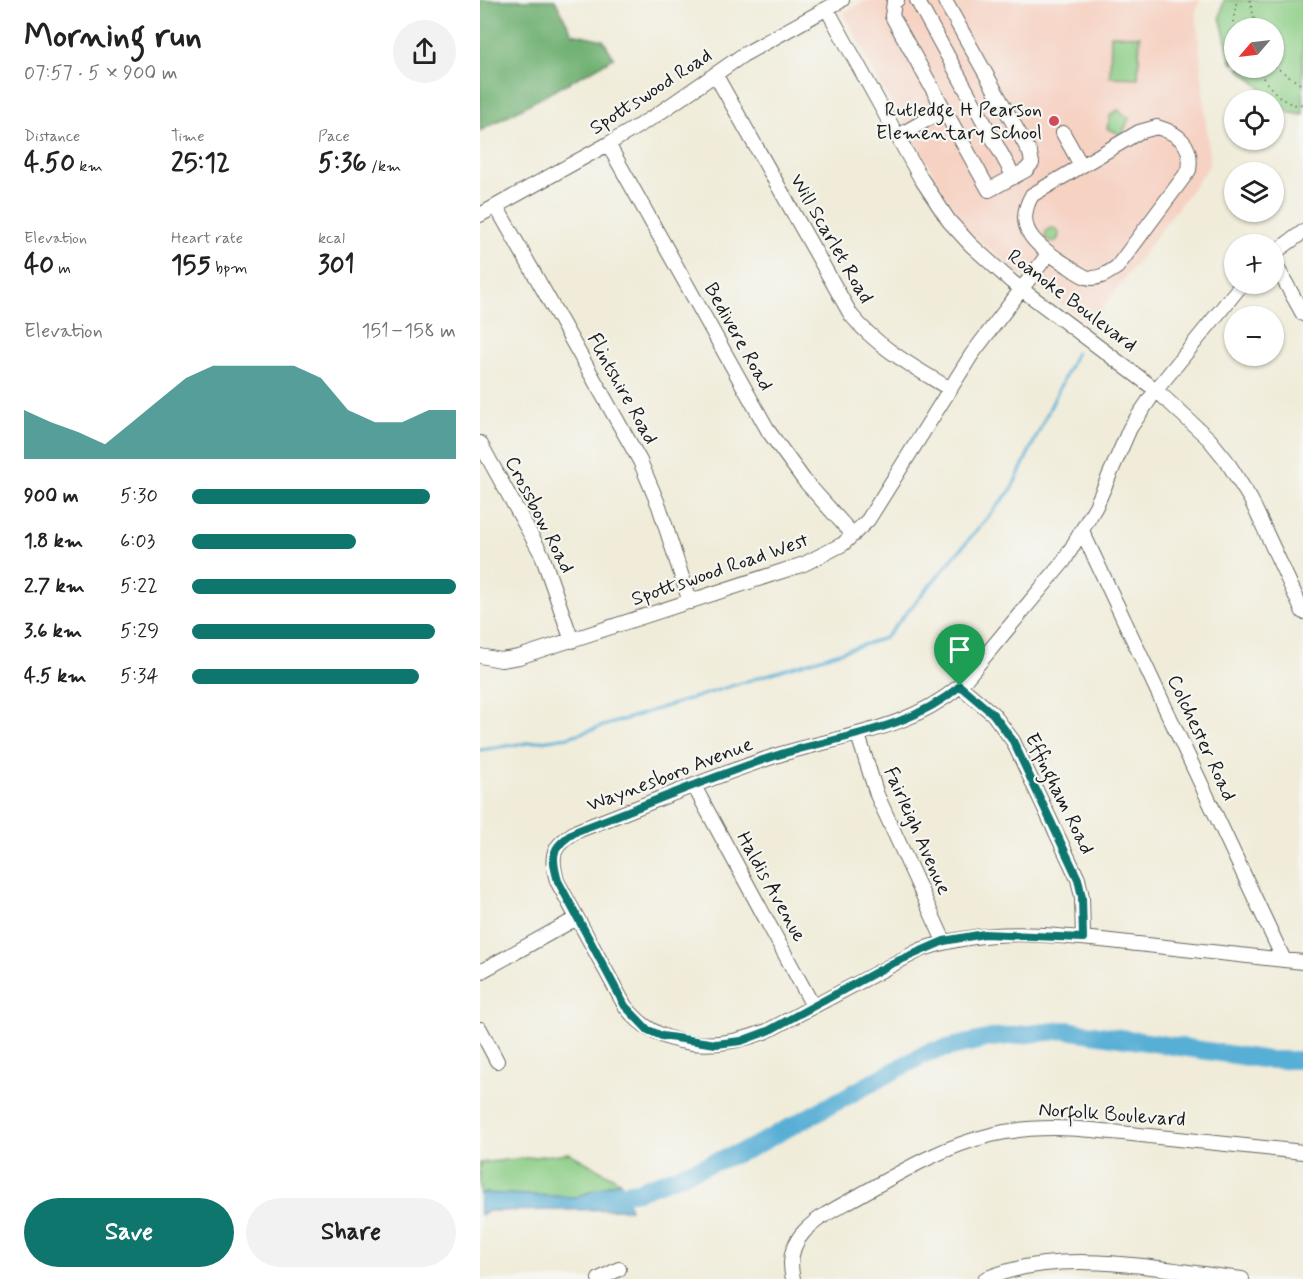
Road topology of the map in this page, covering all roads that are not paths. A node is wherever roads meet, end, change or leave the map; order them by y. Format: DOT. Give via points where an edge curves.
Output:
graph roads {
  1 [pos="842,0"];
  2 [pos="897,0"];
  3 [pos="945,0"];
  4 [pos="920,6"];
  5 [pos="827,9"];
  6 [pos="715,74"];
  7 [pos="944,110"];
  8 [pos="1063,133"];
  9 [pos="897,136"];
  10 [pos="608,144"];
  11 [pos="1080,165"];
  12 [pos="1014,177"];
  13 [pos="496,206"];
  14 [pos="480,215"];
  15 [pos="1303,232"];
  16 [pos="1284,246"];
  17 [pos="1049,253"];
  18 [pos="1284,279"];
  19 [pos="1022,289"];
  20 [pos="1234,294"];
  21 [pos="1303,314"];
  22 [pos="950,389"];
  23 [pos="1156,390"];
  24 [pos="480,443"];
  25 [pos="1083,533"];
  26 [pos="853,535"];
  27 [pos="690,602"];
  28 [pos="1303,612"];
  29 [pos="572,641"];
  30 [pos="480,656"];
  31 [pos="960,686"];
  32 [pos="858,735"];
  33 [pos="694,786"];
  34 [pos="577,918"];
  35 [pos="1083,938"];
  36 [pos="944,941"];
  37 [pos="1284,960"];
  38 [pos="1303,962"];
  39 [pos="480,972"];
  40 [pos="813,1006"];
  41 [pos="480,1029"];
  42 [pos="497,1061"];
  43 [pos="1303,1152"];
  44 [pos="619,1269"];
  45 [pos="792,1274"];
  46 [pos="1157,1274"];
  47 [pos="988,1278"];
  48 [pos="599,1279"];
  49 [pos="1242,1279"];
  1 -- 5 [label="street, Spottswood Road"];
  2 -- 7 [label="street" via="892,16"];
  3 -- 4 [label="street"];
  3 -- 12 [label="street" via="1030,153 1032,163"];
  4 -- 12 [label="street"];
  5 -- 6 [label="street, Spottswood Road"];
  5 -- 9 [label="street, Roanoke Boulevard"];
  6 -- 10 [label="street, Spottswood Road"];
  6 -- 22 [label="street, Will Scarlet Road" via="851,315 873,340"];
  7 -- 9 [label="street"];
  7 -- 12 [label="street" via="989,190"];
  8 -- 11 [label="street"];
  9 -- 19 [label="street, Roanoke Boulevard" via="949,221"];
  10 -- 13 [label="street, Spottswood Road"];
  10 -- 26 [label="street, Bedivere Road" via="769,432"];
  11 -- 17 [label="street" via="1032,195 1026,205 1024,220 1030,236"];
  11 -- 17 [label="street" via="1139,132 1157,127 1185,141 1191,157 1190,170 1117,267 1102,276 1087,278"];
  13 -- 14 [label="street, Spottswood Road"];
  13 -- 27 [label="street, Flintshire Road" via="643,468"];
  15 -- 16 [label="street"];
  17 -- 19 [label="street, Spottswood Road West"];
  18 -- 21 [label="street"];
  19 -- 22 [label="street, Spottswood Road West"];
  19 -- 23 [label="street, Roanoke Boulevard"];
  20 -- 23 [label="street, Waynesboro Avenue"];
  22 -- 26 [label="street, Spottswood Road West" via="885,495"];
  23 -- 25 [label="street, Waynesboro Avenue" via="1119,448"];
  23 -- 28 [label="street, Roanoke Boulevard" via="1194,423 1226,460 1251,501"];
  24 -- 29 [label="street, Crossbow Road" via="542,555"];
  25 -- 31 [label="street, Waynesboro Avenue"];
  25 -- 37 [label="street, Colchester Road"];
  26 -- 27 [label="street, Spottswood Road West" via="831,552 804,564"];
  27 -- 29 [label="street, Spottswood Road West"];
  29 -- 30 [label="street, Spottswood Road West" via="501,660"];
  31 -- 32 [label="street, Waynesboro Avenue" via="920,714"];
  31 -- 35 [label="street, Effingham Road" via="993,714 1013,741 1078,879"];
  32 -- 33 [label="street, Waynesboro Avenue" via="779,755"];
  32 -- 36 [label="street, Fairleigh Avenue" via="877,795"];
  33 -- 34 [label="street, Waynesboro Avenue" via="577,831 561,841 553,864"];
  33 -- 40 [label="street, Haldis Avenue"];
  34 -- 39 [label="street"];
  34 -- 40 [label="street" via="625,1006 648,1030 662,1036 716,1044 741,1041"];
  35 -- 36 [label="street" via="984,934"];
  35 -- 37 [label="street"];
  36 -- 40 [label="street"];
  37 -- 38 [label="street"];
  41 -- 42 [label="street"];
  43 -- 45 [label="street, Norfolk Boulevard" via="1064,1127 990,1135 930,1157 814,1220 795,1241"];
  44 -- 48 [label="street"];
  46 -- 47 [label="street" via="1095,1262 1062,1262 1028,1266"];
  46 -- 49 [label="street"];
}
